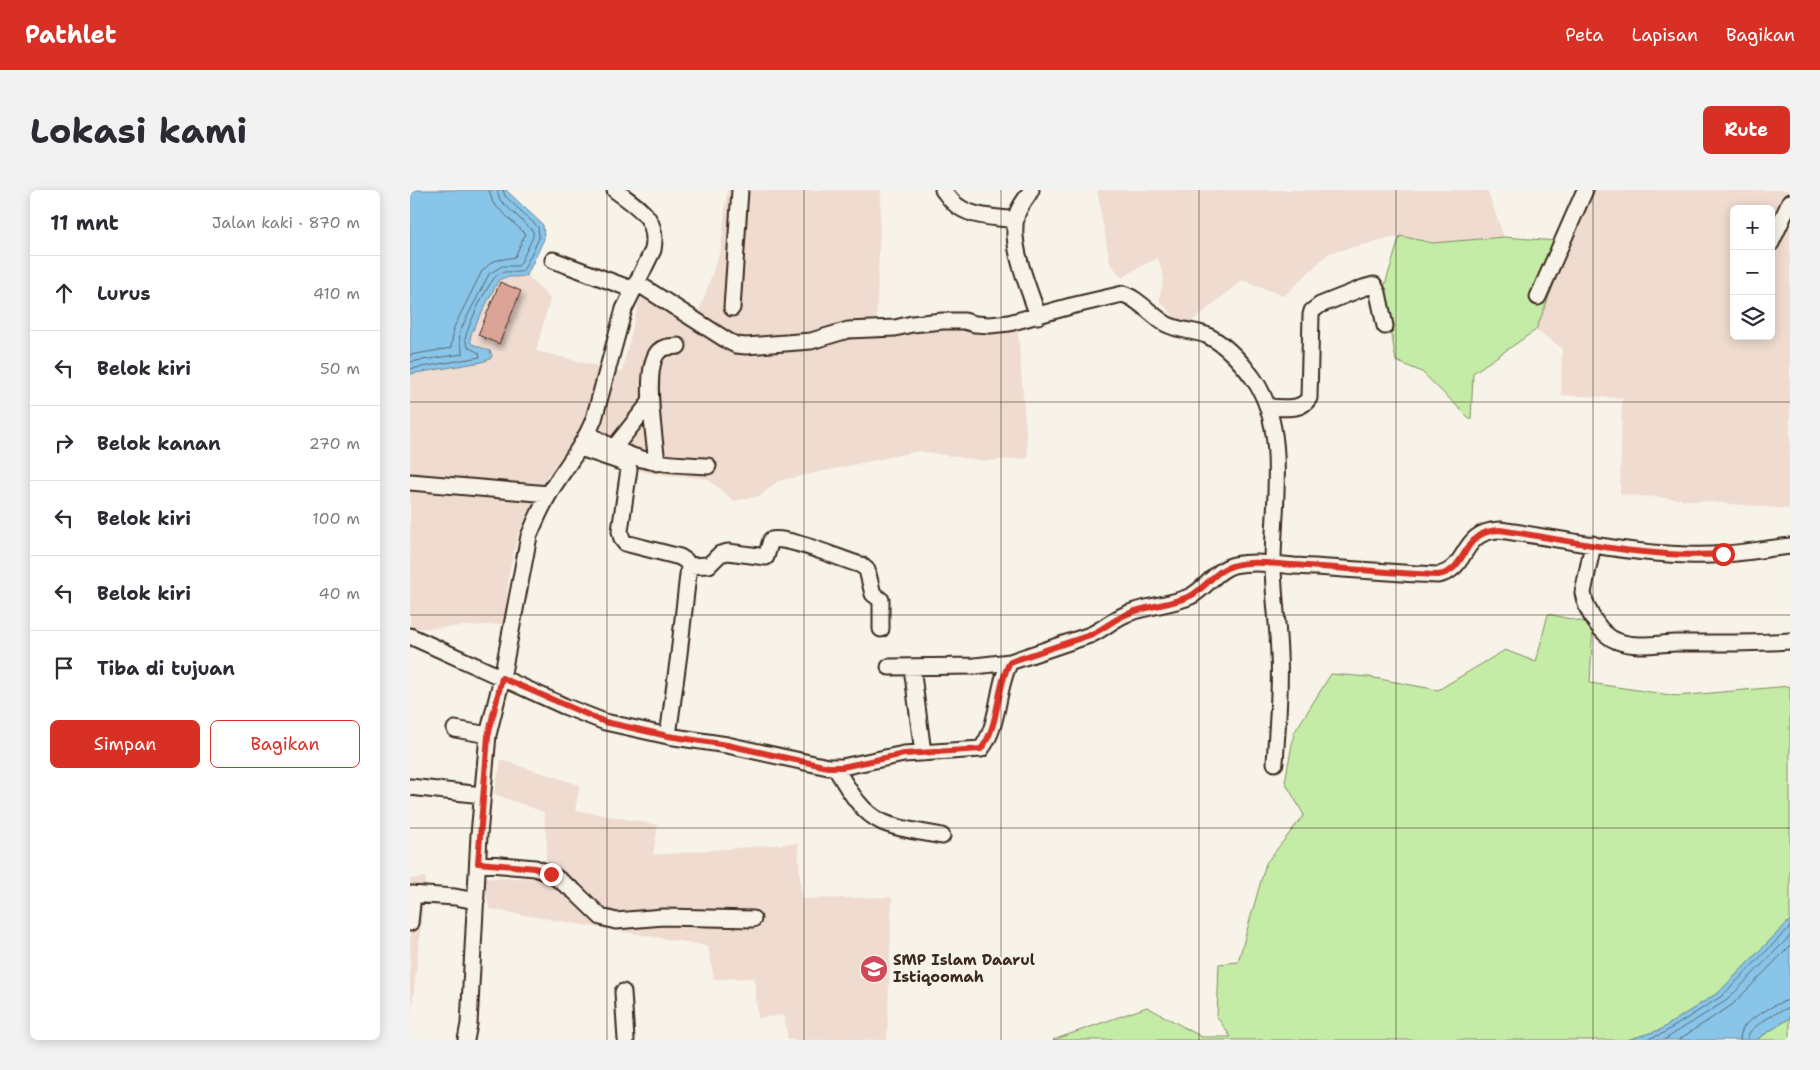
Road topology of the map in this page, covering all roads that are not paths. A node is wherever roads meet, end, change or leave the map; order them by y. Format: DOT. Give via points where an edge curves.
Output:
graph roads {
  1 [pos="615,190"];
  2 [pos="740,190"];
  3 [pos="943,190"];
  4 [pos="1031,190"];
  5 [pos="1585,190"];
  6 [pos="1790,202"];
  7 [pos="1016,220"];
  8 [pos="1775,234"];
  9 [pos="553,260"];
  10 [pos="635,286"];
  11 [pos="1538,297"];
  12 [pos="732,308"];
  13 [pos="1038,316"];
  14 [pos="1385,326"];
  15 [pos="678,346"];
  16 [pos="651,401"];
  17 [pos="1268,407"];
  18 [pos="588,433"];
  19 [pos="580,448"];
  20 [pos="613,449"];
  21 [pos="657,462"];
  22 [pos="708,466"];
  23 [pos="410,482"];
  24 [pos="550,494"];
  25 [pos="1593,544"];
  26 [pos="1790,546"];
  27 [pos="1273,564"];
  28 [pos="689,566"];
  29 [pos="881,629"];
  30 [pos="410,636"];
  31 [pos="1790,641"];
  32 [pos="1010,662"];
  33 [pos="889,667"];
  34 [pos="912,667"];
  35 [pos="502,678"];
  36 [pos="455,729"];
  37 [pos="488,736"];
  38 [pos="668,736"];
  39 [pos="924,753"];
  40 [pos="1275,763"];
  41 [pos="835,767"];
  42 [pos="410,787"];
  43 [pos="482,794"];
  44 [pos="942,836"];
  45 [pos="478,863"];
  46 [pos="412,894"];
  47 [pos="476,901"];
  48 [pos="754,919"];
  49 [pos="410,923"];
  50 [pos="623,992"];
  51 [pos="466,1040"];
  52 [pos="626,1040"];
  1 -- 10 [label="street" via="642,211 654,229 653,250"];
  2 -- 12 [label="street"];
  3 -- 7 [label="street" via="958,207 968,212"];
  4 -- 7 [label="street"];
  5 -- 11 [label="street"];
  6 -- 8 [label="street"];
  7 -- 13 [label="street" via="1017,250"];
  9 -- 10 [label="street"];
  10 -- 13 [label="street" via="736,345 811,341 848,330 943,321 990,325"];
  10 -- 18 [label="street" via="624,309"];
  13 -- 17 [label="street" via="1118,294 1126,295 1166,324 1206,335 1217,342 1253,378"];
  14 -- 17 [label="street" via="1374,285 1316,307 1311,315 1309,398 1298,408"];
  15 -- 16 [label="street" via="662,348 654,357 650,378"];
  16 -- 20 [label="street"];
  16 -- 21 [label="street"];
  17 -- 27 [label="street" via="1276,458"];
  18 -- 19 [label="street"];
  18 -- 20 [label="street"];
  19 -- 24 [label="street"];
  19 -- 28 [label="street" via="626,464 629,469 620,531 622,539 630,546 680,557"];
  20 -- 21 [label="street"];
  21 -- 22 [label="street"];
  23 -- 24 [label="street"];
  24 -- 35 [label="street" via="529,536"];
  25 -- 26 [label="street" via="1688,556"];
  25 -- 27 [label="street" via="1491,530 1477,536 1453,568 1438,575"];
  25 -- 31 [label="street" via="1584,600 1596,626 1616,641 1648,645"];
  27 -- 32 [label="street" via="1231,566 1184,599 1132,612 1098,632"];
  27 -- 40 [label="street" via="1280,680"];
  28 -- 29 [label="street" via="709,565 720,554 728,552 766,557 771,540 777,538 808,547 867,570 873,594 881,600"];
  28 -- 38 [label="street"];
  30 -- 35 [label="street"];
  32 -- 34 [label="street"];
  32 -- 39 [label="street" via="993,721 981,749"];
  33 -- 34 [label="street"];
  34 -- 39 [label="street"];
  35 -- 37 [label="street"];
  35 -- 38 [label="street" via="605,722"];
  36 -- 37 [label="street"];
  37 -- 43 [label="street"];
  38 -- 41 [label="street"];
  39 -- 41 [label="street"];
  41 -- 44 [label="street" via="869,814 882,822"];
  42 -- 43 [label="street"];
  43 -- 45 [label="street"];
  45 -- 47 [label="street"];
  45 -- 48 [label="street" via="535,868 551,874 601,917 616,921"];
  46 -- 47 [label="street"];
  46 -- 49 [label="street"];
  47 -- 51 [label="street"];
  50 -- 52 [label="street"];
}
